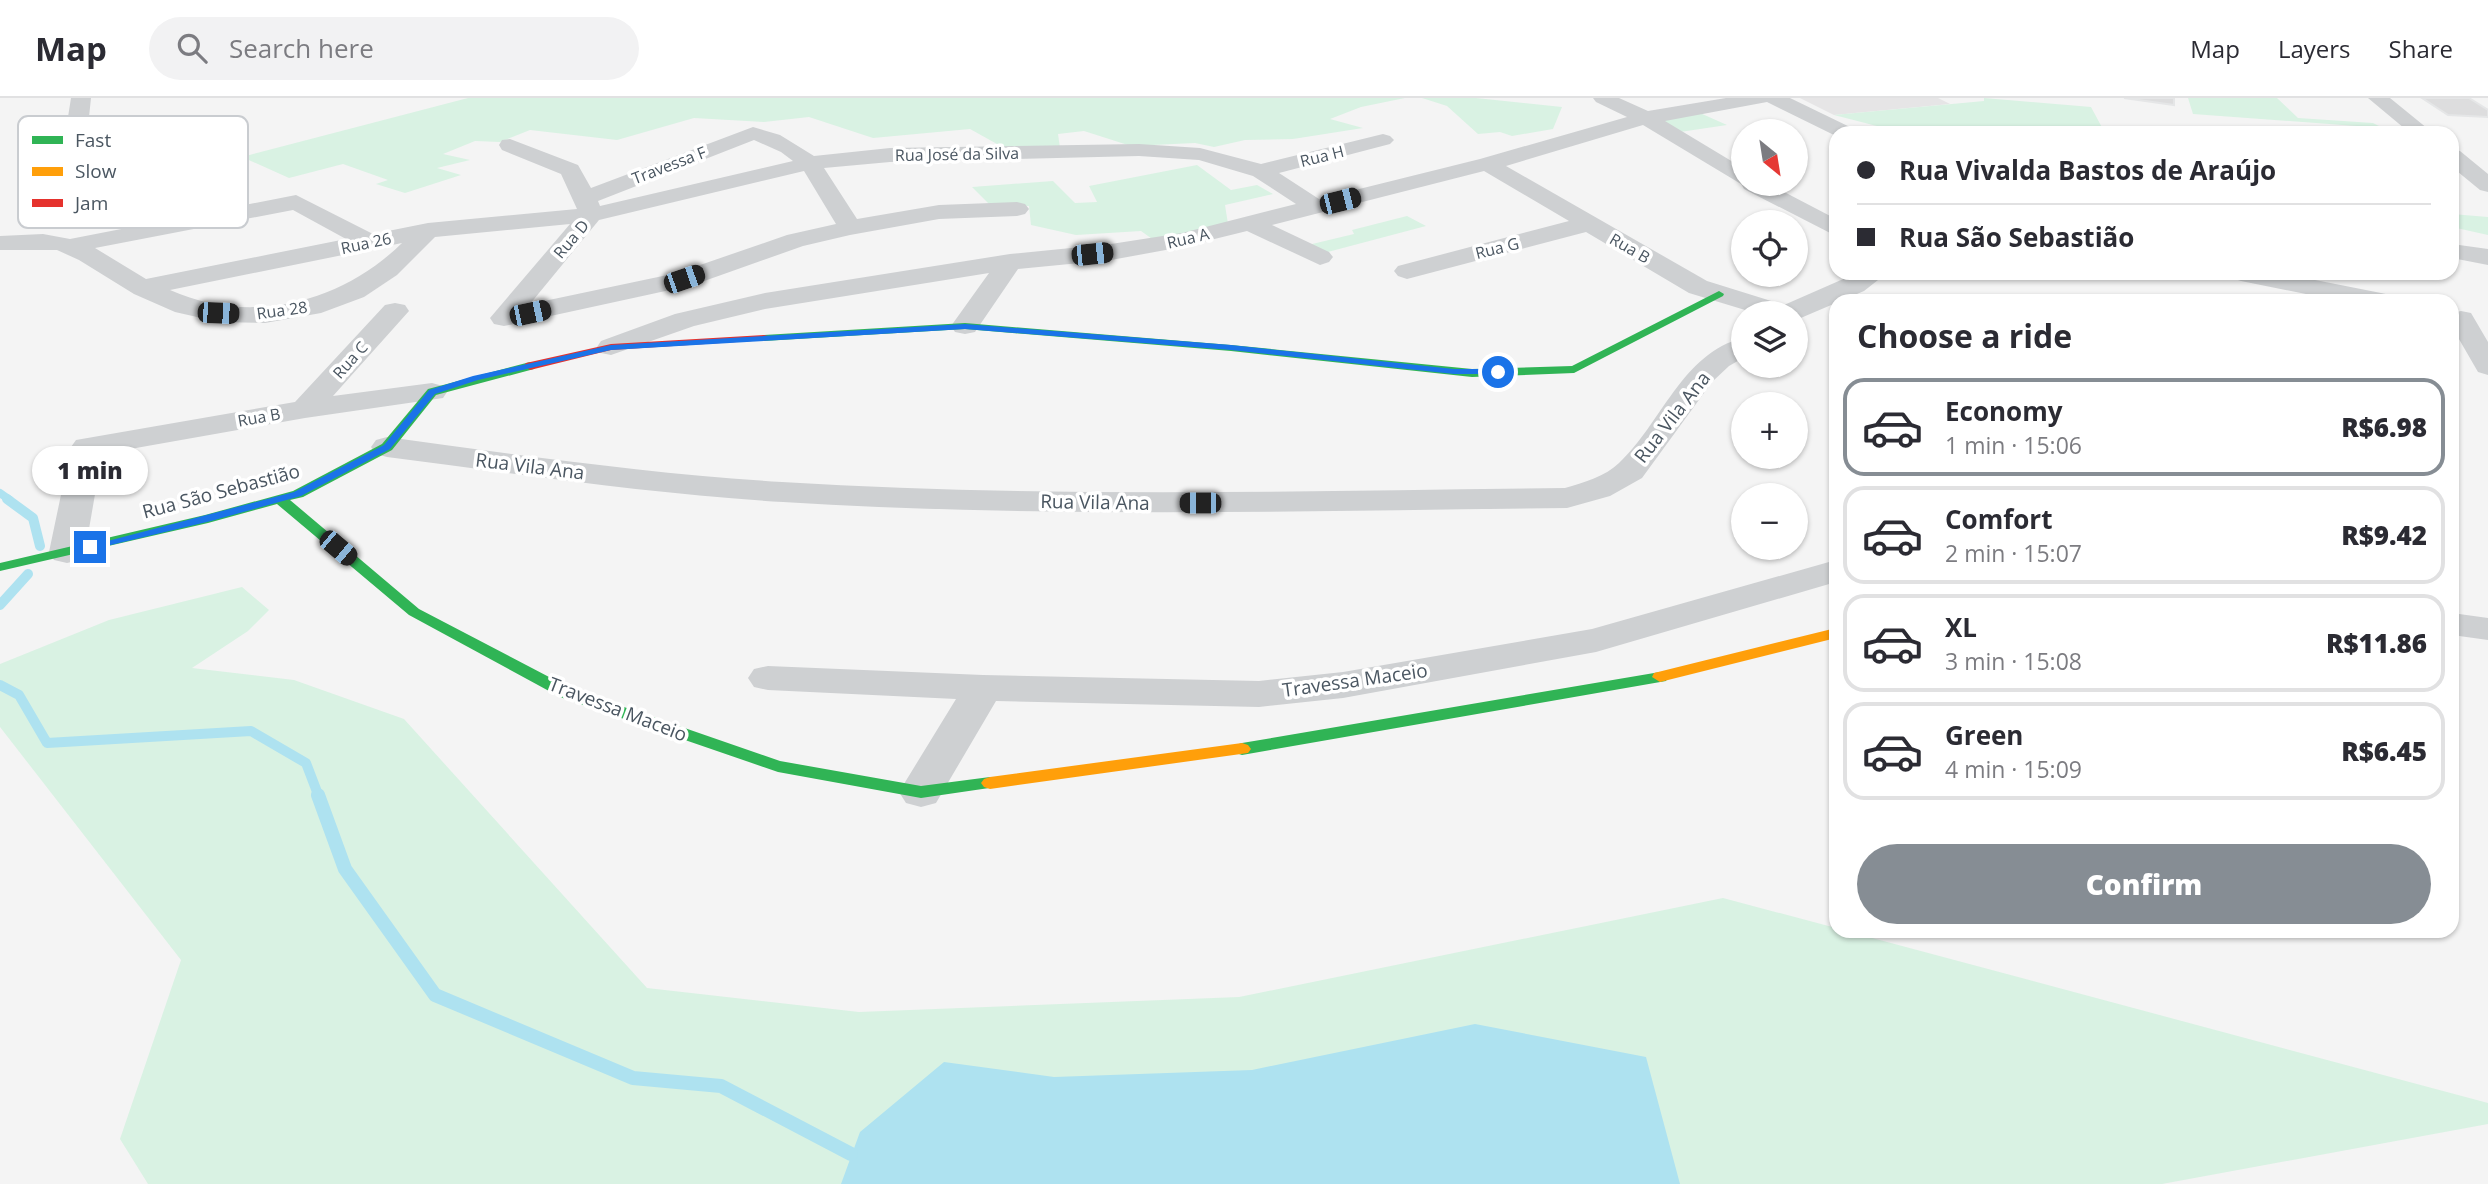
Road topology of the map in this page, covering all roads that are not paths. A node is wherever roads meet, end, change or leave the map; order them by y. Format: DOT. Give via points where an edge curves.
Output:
graph roads {
  1 [pos="81,98"];
  2 [pos="1603,98"];
  3 [pos="1760,98"];
  4 [pos="1774,98"];
  5 [pos="2378,98"];
  6 [pos="79,116"];
  7 [pos="1646,117"];
  8 [pos="1832,126"];
  9 [pos="2414,126"];
  10 [pos="1383,140"];
  11 [pos="510,145"];
  12 [pos="2459,149"];
  13 [pos="2476,150"];
  14 [pos="2459,162"];
  15 [pos="811,163"];
  16 [pos="1487,164"];
  17 [pos="1731,170"];
  18 [pos="1261,171"];
  19 [pos="2488,185"];
  20 [pos="1774,196"];
  21 [pos="588,207"];
  22 [pos="1316,207"];
  23 [pos="1017,209"];
  24 [pos="248,211"];
  25 [pos="1249,223"];
  26 [pos="1587,224"];
  27 [pos="1829,225"];
  28 [pos="162,228"];
  29 [pos="850,228"];
  30 [pos="428,230"];
  31 [pos="370,242"];
  32 [pos="0,243"];
  33 [pos="70,246"];
  34 [pos="2459,252"];
  35 [pos="1320,257"];
  36 [pos="2488,257"];
  37 [pos="1010,262"];
  38 [pos="1407,271"];
  39 [pos="684,279"];
  40 [pos="1863,280"];
  41 [pos="2276,280"];
  42 [pos="144,288"];
  43 [pos="1719,294"];
  44 [pos="1829,294"];
  45 [pos="1830,294"];
  46 [pos="2346,294"];
  47 [pos="765,301"];
  48 [pos="1742,301"];
  49 [pos="1808,302"];
  50 [pos="394,311"];
  51 [pos="685,320"];
  52 [pos="2467,320"];
  53 [pos="965,326"];
  54 [pos="766,339"];
  55 [pos="611,347"];
  56 [pos="1731,353"];
  57 [pos="2488,366"];
  58 [pos="432,392"];
  59 [pos="305,409"];
  60 [pos="387,447"];
  61 [pos="281,500"];
  62 [pos="67,552"];
  63 [pos="0,568"];
  64 [pos="1829,573"];
  65 [pos="2459,625"];
  66 [pos="2488,629"];
  67 [pos="1829,636"];
  68 [pos="768,678"];
  69 [pos="983,688"];
  70 [pos="921,792"];
  1 -- 6 [label="street"];
  2 -- 7 [label="street"];
  3 -- 7 [label="street, Rua A"];
  4 -- 8 [label="street"];
  5 -- 9 [label="street"];
  7 -- 16 [label="street, Rua A"];
  7 -- 17 [label="street"];
  10 -- 18 [label="street, Rua H"];
  11 -- 21 [label="street, Rua D" via="570,170"];
  12 -- 13 [label="street"];
  14 -- 19 [label="street"];
  15 -- 18 [label="street, Rua José da Silva" via="911,155 1139,150 1200,155"];
  15 -- 21 [label="street, Rua José da Silva"];
  15 -- 21 [label="street, Travessa F" via="789,145 753,132"];
  15 -- 29 [label="street"];
  16 -- 22 [label="street, Rua A"];
  16 -- 26 [label="street, Rua B"];
  18 -- 22 [label="street, Rua José da Silva"];
  20 -- 27 [label="street"];
  21 -- 30 [label="street, Rua 26"];
  21 -- 39 [label="street, Rua D" via="504,318"];
  22 -- 25 [label="street, Rua A"];
  23 -- 29 [label="street" via="939,212"];
  24 -- 31 [label="street" via="296,202"];
  25 -- 35 [label="street"];
  25 -- 37 [label="street, Rua A" via="1147,247"];
  26 -- 38 [label="street, Rua G"];
  26 -- 43 [label="street, Rua B" via="1698,287"];
  28 -- 33 [label="street"];
  29 -- 39 [label="street" via="796,240"];
  30 -- 31 [label="street, Rua 26"];
  30 -- 42 [label="street, Rua 28" via="391,267 360,289 292,310 246,315 196,310"];
  31 -- 42 [label="street, Rua 26"];
  32 -- 33 [label="street, Rua 28" via="43,241"];
  33 -- 42 [label="street, Rua 28"];
  34 -- 36 [label="street"];
  37 -- 47 [label="street, Rua A"];
  37 -- 53 [label="street"];
  39 -- 51 [label="street"];
  40 -- 45 [label="street"];
  41 -- 46 [label="street"];
  43 -- 48 [label="street, Rua B"];
  43 -- 53 [label="street" via="1574,369 1472,373"];
  44 -- 49 [label="street"];
  47 -- 51 [label="street, Rua A"];
  47 -- 54 [label="street"];
  50 -- 59 [label="street, Rua C"];
  51 -- 55 [label="street, Rua A"];
  52 -- 57 [label="street"];
  53 -- 54 [label="street"];
  54 -- 55 [label="street"];
  55 -- 58 [label="street"];
  56 -- 60 [label="street, Rua Vila Ana" via="1702,376 1630,471 1598,489 1567,498 1102,503 784,492 654,482"];
  58 -- 59 [label="street, Rua B"];
  58 -- 60 [label="street, Rua São Sebastião"];
  59 -- 62 [label="street, Rua B" via="87,447"];
  60 -- 61 [label="street, Rua São Sebastião" via="322,484"];
  61 -- 62 [label="street, Rua São Sebastião"];
  61 -- 70 [label="street, Travessa Maceio" via="414,612 566,693 778,766"];
  62 -- 63 [label="street, Rua São Sebastião"];
  64 -- 69 [label="street, Travessa Maceio" via="1596,640 1343,685 1259,694"];
  65 -- 66 [label="street"];
  67 -- 70 [label="street, Travessa Maceio" via="1678,674 1276,745"];
  68 -- 69 [label="street, Travessa Maceio"];
  69 -- 70 [label="street"];
}
